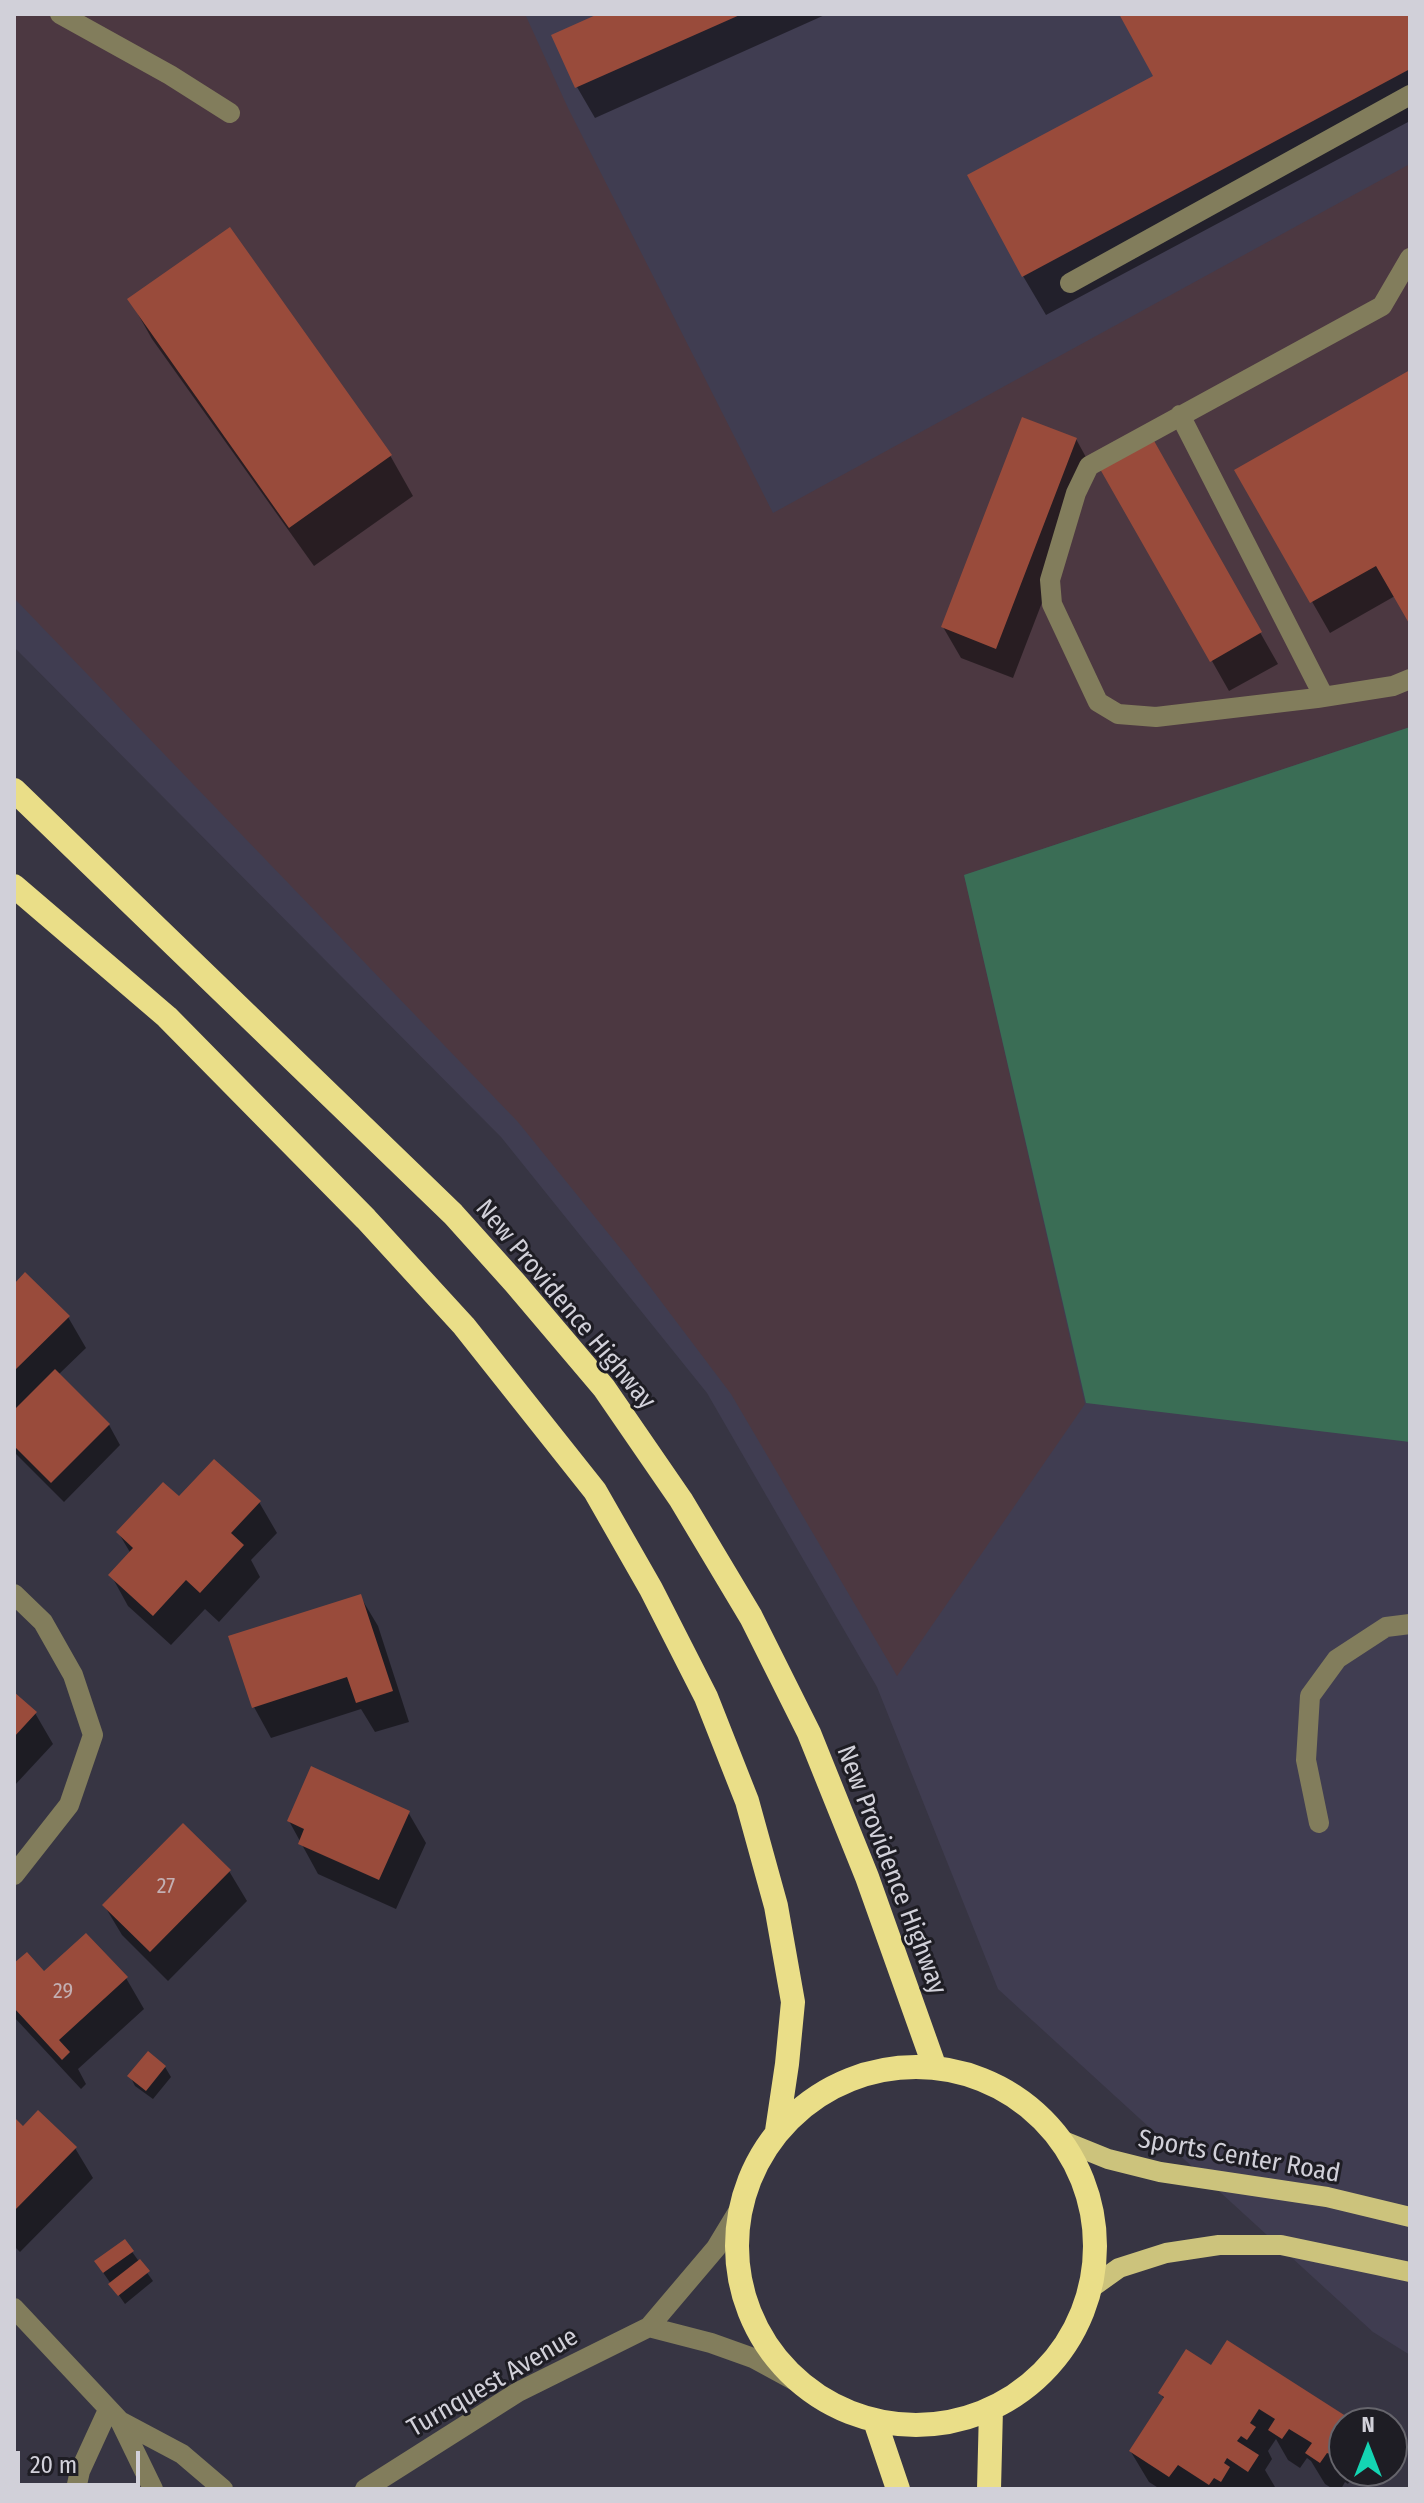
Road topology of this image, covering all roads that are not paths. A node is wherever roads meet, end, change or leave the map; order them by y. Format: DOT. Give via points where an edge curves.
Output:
graph roads {
  1 [pos="60,14"];
  2 [pos="1410,95"];
  3 [pos="230,113"];
  4 [pos="1410,258"];
  5 [pos="1070,283"];
  6 [pos="1180,415"];
  7 [pos="1410,679"];
  8 [pos="1324,697"];
  9 [pos="14,790"];
  10 [pos="14,886"];
  11 [pos="14,1594"];
  12 [pos="1410,1624"];
  13 [pos="1319,1823"];
  14 [pos="14,1875"];
  15 [pos="935,2068"];
  16 [pos="777,2131"];
  17 [pos="1061,2140"];
  18 [pos="739,2210"];
  19 [pos="1410,2217"];
  20 [pos="1410,2272"];
  21 [pos="1091,2288"];
  22 [pos="14,2308"];
  23 [pos="649,2327"];
  24 [pos="799,2383"];
  25 [pos="991,2409"];
  26 [pos="114,2415"];
  27 [pos="875,2421"];
  28 [pos="76,2489"];
  29 [pos="153,2489"];
  30 [pos="223,2489"];
  31 [pos="365,2489"];
  32 [pos="898,2489"];
  33 [pos="989,2489"];
  1 -- 3 [label="street"];
  2 -- 5 [label="street"];
  4 -- 6 [label="street" via="1382,306"];
  6 -- 8 [label="street"];
  6 -- 8 [label="street" via="1089,466 1050,580 1052,604 1098,702 1118,714 1156,717"];
  7 -- 8 [label="street"];
  9 -- 15 [label="highway, New Providence Highway" via="453,1214 604,1388 681,1500 751,1617 809,1733"];
  10 -- 16 [label="highway" via="167,1017 366,1219 464,1326 595,1491 706,1697 747,1801 776,1906 793,2002"];
  11 -- 14 [label="street" via="43,1622 73,1675 93,1735 69,1805"];
  12 -- 13 [label="street" via="1386,1627 1337,1659 1310,1696 1306,1760"];
  15 -- 16 [label="highway" via="899,2068 855,2077 810,2101"];
  15 -- 17 [label="highway" via="968,2075 1011,2094"];
  16 -- 18 [label="highway" via="753,2169"];
  17 -- 19 [label="main road, Sports Center Road" via="1160,2172 1327,2197"];
  17 -- 21 [label="highway" via="1077,2166 1092,2211 1096,2245"];
  18 -- 23 [label="street" via="716,2248"];
  18 -- 24 [label="highway" via="736,2260 746,2305 766,2345"];
  20 -- 21 [label="main road" via="1281,2245 1219,2245 1166,2253 1119,2268"];
  21 -- 25 [label="highway" via="1058,2356 1039,2377"];
  22 -- 26 [label="street"];
  23 -- 24 [label="street" via="753,2358"];
  23 -- 31 [label="street, Turnquest Avenue" via="518,2392"];
  24 -- 27 [label="highway" via="844,2410"];
  25 -- 27 [label="highway" via="930,2425"];
  25 -- 33 [label="highway"];
  26 -- 28 [label="street" via="80,2471"];
  26 -- 29 [label="street"];
  26 -- 30 [label="street" via="182,2454"];
  27 -- 32 [label="highway"];
}
